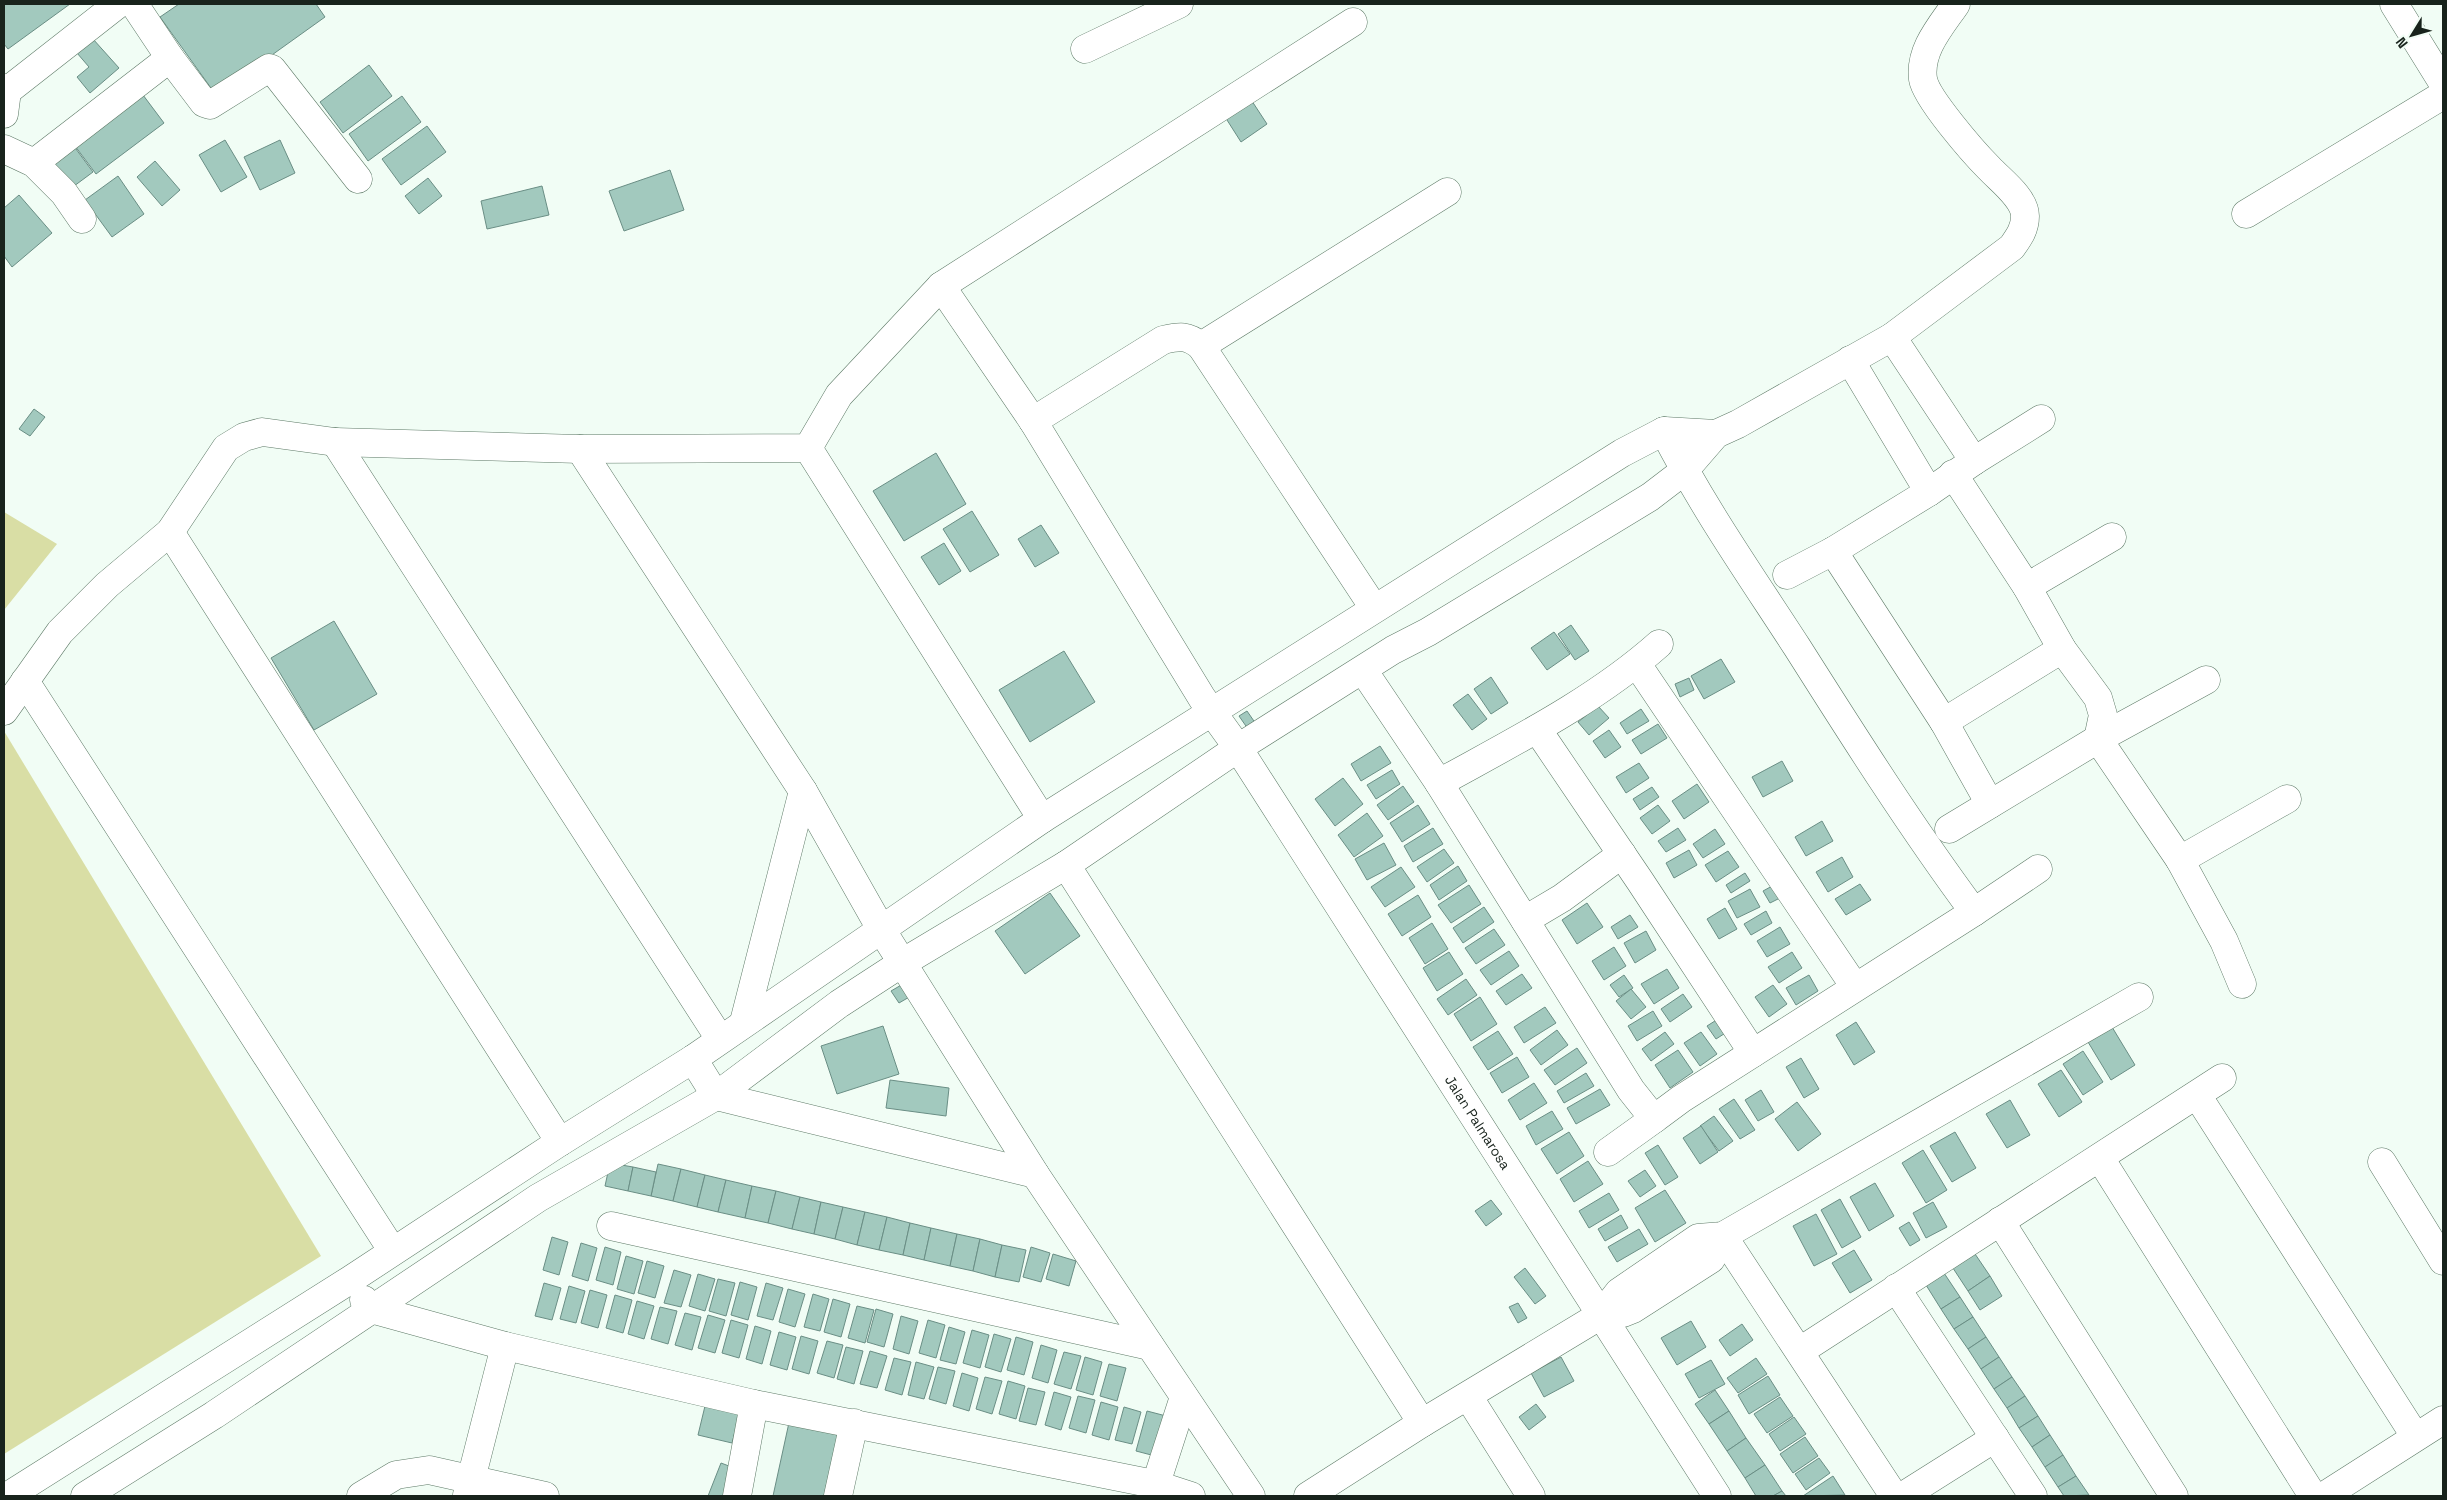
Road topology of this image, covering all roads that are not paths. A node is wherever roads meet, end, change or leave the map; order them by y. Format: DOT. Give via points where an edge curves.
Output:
graph roads {
  1 [pos="118,4"];
  2 [pos="134,4"];
  3 [pos="1180,4"];
  4 [pos="1956,4"];
  5 [pos="2394,4"];
  6 [pos="1353,22"];
  7 [pos="1085,50"];
  8 [pos="170,58"];
  9 [pos="2443,83"];
  10 [pos="2443,95"];
  11 [pos="5,98"];
  12 [pos="4,149"];
  13 [pos="34,163"];
  14 [pos="358,178"];
  15 [pos="1447,192"];
  16 [pos="2246,214"];
  17 [pos="82,219"];
  18 [pos="941,286"];
  19 [pos="1892,337"];
  20 [pos="1201,346"];
  21 [pos="1850,360"];
  22 [pos="2041,419"];
  23 [pos="1033,421"];
  24 [pos="1664,431"];
  25 [pos="1716,434"];
  26 [pos="335,442"];
  27 [pos="808,448"];
  28 [pos="580,449"];
  29 [pos="1964,468"];
  30 [pos="1684,471"];
  31 [pos="1929,492"];
  32 [pos="170,532"];
  33 [pos="2112,537"];
  34 [pos="1833,551"];
  35 [pos="1787,575"];
  36 [pos="2027,587"];
  37 [pos="1374,608"];
  38 [pos="1659,644"];
  39 [pos="2062,649"];
  40 [pos="1637,664"];
  41 [pos="1363,670"];
  42 [pos="2206,680"];
  43 [pos="25,681"];
  44 [pos="4,711"];
  45 [pos="1211,712"];
  46 [pos="1944,722"];
  47 [pos="1537,729"];
  48 [pos="2098,739"];
  49 [pos="1238,748"];
  50 [pos="1439,783"];
  51 [pos="803,791"];
  52 [pos="2287,799"];
  53 [pos="1990,804"];
  54 [pos="1042,819"];
  55 [pos="1949,829"];
  56 [pos="1622,854"];
  57 [pos="2180,860"];
  58 [pos="1066,865"];
  59 [pos="2038,869"];
  60 [pos="1974,912"];
  61 [pos="1525,920"];
  62 [pos="881,929"];
  63 [pos="902,963"];
  64 [pos="2242,984"];
  65 [pos="1855,987"];
  66 [pos="2139,997"];
  67 [pos="744,1022"];
  68 [pos="720,1039"];
  69 [pos="1753,1053"];
  70 [pos="693,1059"];
  71 [pos="2222,1078"];
  72 [pos="2197,1095"];
  73 [pos="716,1096"];
  74 [pos="1654,1119"];
  75 [pos="560,1142"];
  76 [pos="1608,1152"];
  77 [pos="2100,1158"];
  78 [pos="2382,1162"];
  79 [pos="1034,1174"];
  80 [pos="2000,1221"];
  81 [pos="611,1226"];
  82 [pos="1723,1236"];
  83 [pos="392,1250"];
  84 [pos="2443,1261"];
  85 [pos="350,1280"];
  86 [pos="1896,1288"];
  87 [pos="371,1309"];
  88 [pos="1601,1315"];
  89 [pos="505,1346"];
  90 [pos="1150,1346"];
  91 [pos="1800,1351"];
  92 [pos="1468,1396"];
  93 [pos="1184,1397"];
  94 [pos="754,1404"];
  95 [pos="2443,1420"];
  96 [pos="854,1423"];
  97 [pos="1422,1423"];
  98 [pos="2415,1436"];
  99 [pos="1995,1438"];
  100 [pos="468,1487"];
  101 [pos="1153,1490"];
  102 [pos="8,1496"];
  103 [pos="84,1496"];
  104 [pos="361,1496"];
  105 [pos="545,1496"];
  106 [pos="737,1496"];
  107 [pos="838,1496"];
  108 [pos="1191,1496"];
  109 [pos="1251,1496"];
  110 [pos="1308,1496"];
  111 [pos="1530,1496"];
  112 [pos="1717,1496"];
  113 [pos="1894,1496"];
  114 [pos="1903,1496"];
  115 [pos="2033,1496"];
  116 [pos="2174,1496"];
  117 [pos="2313,1496"];
  118 [pos="2324,1496"];
  1 -- 11 [label="street"];
  2 -- 8 [label="street"];
  3 -- 7 [label="street"];
  4 -- 19 [label="street" via="1926,48 1923,80 1934,103 1989,169 2012,190 2026,214 2022,234 2012,247"];
  5 -- 9 [label="street"];
  6 -- 18 [label="street"];
  8 -- 13 [label="street"];
  8 -- 14 [label="street" via="207,105 272,69"];
  10 -- 16 [label="street"];
  12 -- 13 [label="street"];
  13 -- 17 [label="street" via="64,193"];
  15 -- 20 [label="street"];
  18 -- 23 [label="street, Jalan Palmarosa"];
  18 -- 27 [label="street" via="839,395"];
  19 -- 21 [label="street"];
  19 -- 29 [label="street"];
  20 -- 23 [label="street" via="1190,338 1163,340"];
  20 -- 37 [label="street"];
  21 -- 25 [label="street"];
  21 -- 31 [label="street"];
  22 -- 29 [label="street"];
  23 -- 45 [label="street, Jalan Palmarosa"];
  24 -- 25 [label="street"];
  24 -- 30 [label="street"];
  24 -- 37 [label="street" via="1622,453"];
  25 -- 30 [label="street"];
  26 -- 28 [label="street"];
  26 -- 32 [label="street" via="262,432 244,437 226,448"];
  26 -- 68 [label="street"];
  27 -- 28 [label="street"];
  27 -- 54 [label="street"];
  28 -- 51 [label="street"];
  29 -- 31 [label="street"];
  29 -- 36 [label="street"];
  30 -- 41 [label="street" via="1650,497"];
  30 -- 60 [label="street" via="1924,846"];
  31 -- 34 [label="street"];
  32 -- 43 [label="street" via="60,632"];
  32 -- 75 [label="street"];
  33 -- 36 [label="street"];
  34 -- 35 [label="street"];
  34 -- 46 [label="street"];
  36 -- 39 [label="street"];
  37 -- 45 [label="street"];
  38 -- 40 [label="street"];
  39 -- 46 [label="street"];
  39 -- 48 [label="street" via="2098,698 2103,715"];
  40 -- 47 [label="street"];
  40 -- 65 [label="street"];
  41 -- 49 [label="street"];
  41 -- 50 [label="street"];
  42 -- 48 [label="street"];
  43 -- 44 [label="street"];
  43 -- 83 [label="street"];
  45 -- 49 [label="street, Jalan Palmarosa"];
  45 -- 54 [label="street"];
  46 -- 53 [label="street"];
  47 -- 50 [label="street"];
  47 -- 56 [label="street"];
  48 -- 53 [label="street"];
  48 -- 57 [label="street"];
  49 -- 58 [label="street"];
  49 -- 88 [label="street, Jalan Palmarosa"];
  50 -- 61 [label="street"];
  51 -- 62 [label="street"];
  51 -- 67 [label="street"];
  52 -- 57 [label="street"];
  53 -- 55 [label="street"];
  54 -- 62 [label="street"];
  56 -- 61 [label="street" via="1562,898"];
  56 -- 69 [label="street"];
  57 -- 64 [label="street" via="2224,941"];
  58 -- 63 [label="street"];
  58 -- 97 [label="street"];
  59 -- 60 [label="street"];
  60 -- 65 [label="street"];
  61 -- 74 [label="street" via="1631,1090"];
  62 -- 63 [label="street"];
  62 -- 67 [label="street"];
  63 -- 73 [label="street" via="839,1004"];
  63 -- 79 [label="street"];
  65 -- 69 [label="street"];
  66 -- 82 [label="street"];
  67 -- 68 [label="street"];
  68 -- 70 [label="street"];
  69 -- 74 [label="street"];
  70 -- 73 [label="street"];
  70 -- 75 [label="street"];
  71 -- 72 [label="street"];
  72 -- 77 [label="street"];
  72 -- 98 [label="street"];
  73 -- 79 [label="street"];
  73 -- 87 [label="street" via="538,1198"];
  74 -- 76 [label="street"];
  75 -- 83 [label="street"];
  77 -- 80 [label="street"];
  77 -- 117 [label="street"];
  78 -- 84 [label="street"];
  79 -- 90 [label="street"];
  80 -- 86 [label="street"];
  80 -- 116 [label="street"];
  81 -- 90 [label="street"];
  82 -- 88 [label="street" via="1711,1260 1633,1309"];
  82 -- 91 [label="street"];
  83 -- 85 [label="street"];
  85 -- 87 [label="street"];
  85 -- 102 [label="street"];
  86 -- 91 [label="street"];
  86 -- 99 [label="street"];
  87 -- 89 [label="street"];
  87 -- 103 [label="street" via="214,1415"];
  88 -- 92 [label="street"];
  88 -- 112 [label="street, Jalan Palmarosa"];
  89 -- 94 [label="street"];
  89 -- 100 [label="street"];
  90 -- 93 [label="street"];
  91 -- 113 [label="street"];
  92 -- 97 [label="street"];
  92 -- 111 [label="street"];
  93 -- 101 [label="street"];
  93 -- 109 [label="street"];
  94 -- 96 [label="street"];
  94 -- 106 [label="street"];
  95 -- 98 [label="street"];
  96 -- 101 [label="street"];
  96 -- 107 [label="street"];
  97 -- 110 [label="street"];
  98 -- 118 [label="street"];
  99 -- 114 [label="street"];
  99 -- 115 [label="street"];
  100 -- 104 [label="street" via="429,1470 396,1475"];
  100 -- 105 [label="street"];
  101 -- 108 [label="street"];
}
